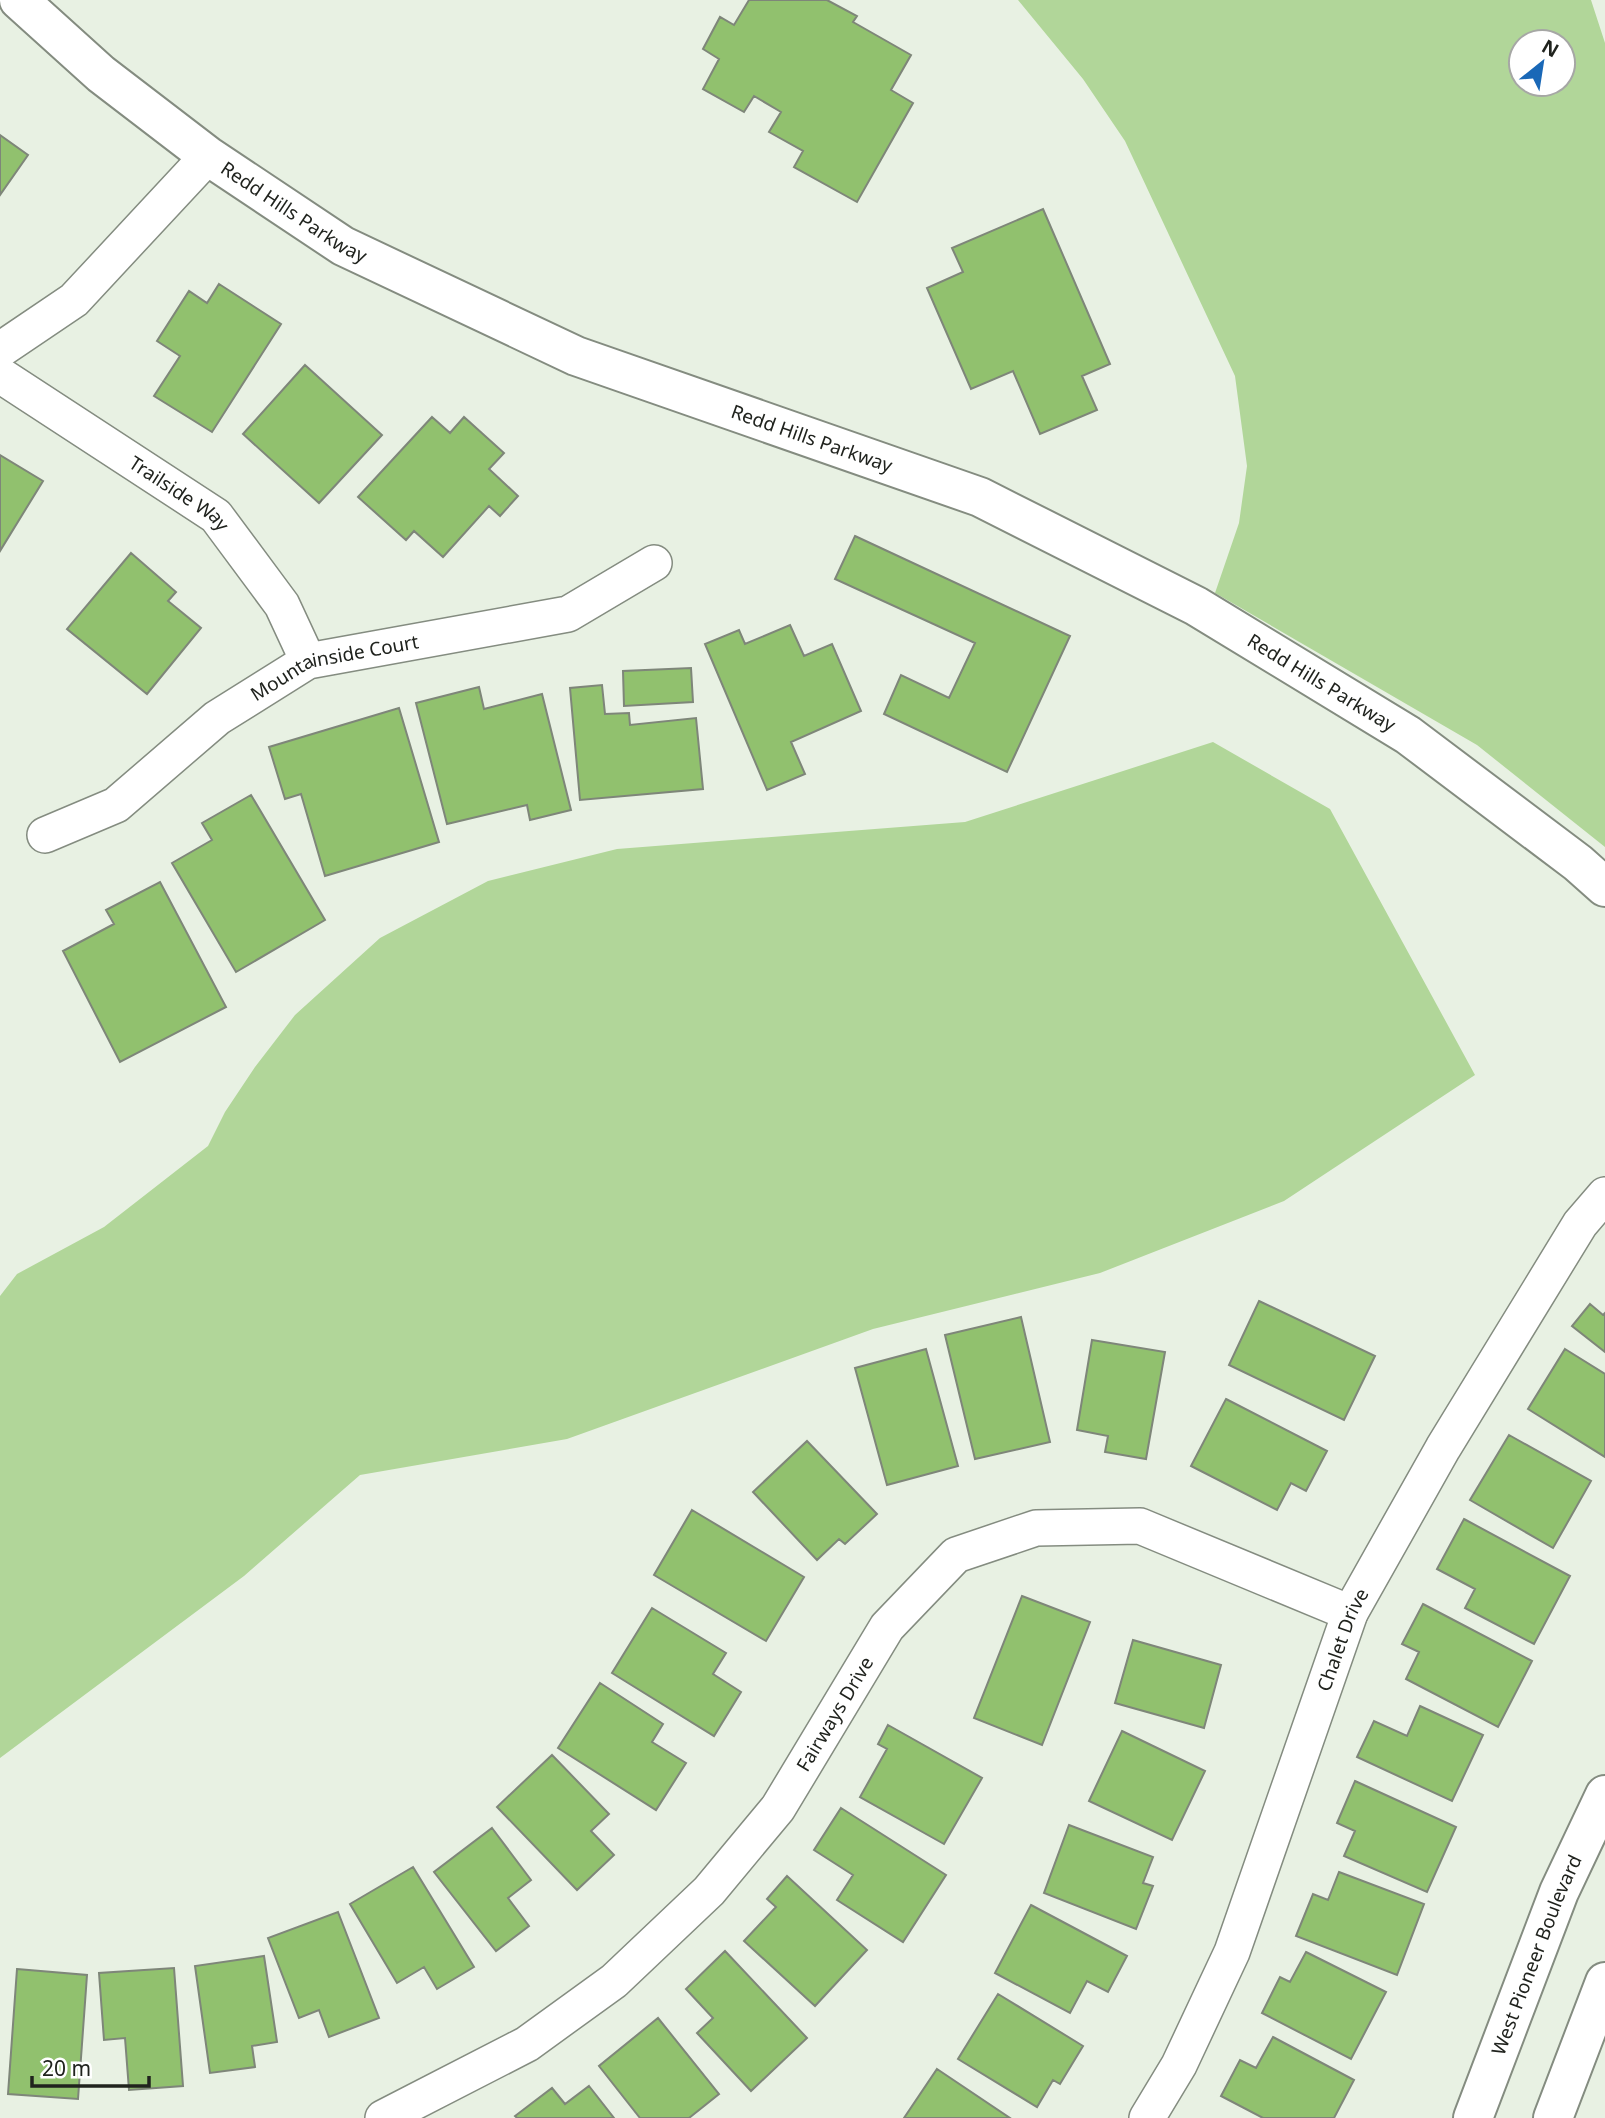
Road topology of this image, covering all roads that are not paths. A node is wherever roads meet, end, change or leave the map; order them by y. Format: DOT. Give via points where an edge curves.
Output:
graph roads {
  1 [pos="19,0"];
  2 [pos="208,156"];
  3 [pos="0,350"];
  4 [pos="0,375"];
  5 [pos="654,563"];
  6 [pos="308,661"];
  7 [pos="44,835"];
  8 [pos="1605,887"];
  9 [pos="1605,1195"];
  10 [pos="1350,1613"];
  11 [pos="1605,1796"];
  12 [pos="1605,1982"];
  13 [pos="383,2118"];
  14 [pos="1147,2118"];
  15 [pos="1473,2118"];
  16 [pos="1553,2118"];
  1 -- 2 [label="street, Redd Hills Parkway" via="101,74"];
  2 -- 3 [label="street" via="74,300"];
  2 -- 8 [label="street, Redd Hills Parkway" via="343,246 576,356 980,497 1196,606 1408,735"];
  4 -- 6 [label="street, Trailside Way" via="216,516 282,605"];
  5 -- 6 [label="street, Mountainside Court" via="568,614"];
  6 -- 7 [label="street, Mountainside Court" via="217,718 116,805"];
  9 -- 10 [label="street, Chalet Drive" via="1580,1223 1457,1424"];
  10 -- 13 [label="street, Fairways Drive" via="1140,1526 1036,1528 956,1555 887,1627 778,1808 709,1891 614,1981 527,2044"];
  10 -- 14 [label="street, Chalet Drive" via="1232,1952 1179,2065"];
  11 -- 15 [label="street, West Pioneer Boulevard" via="1559,1892"];
  12 -- 16 [label="street"];
}
